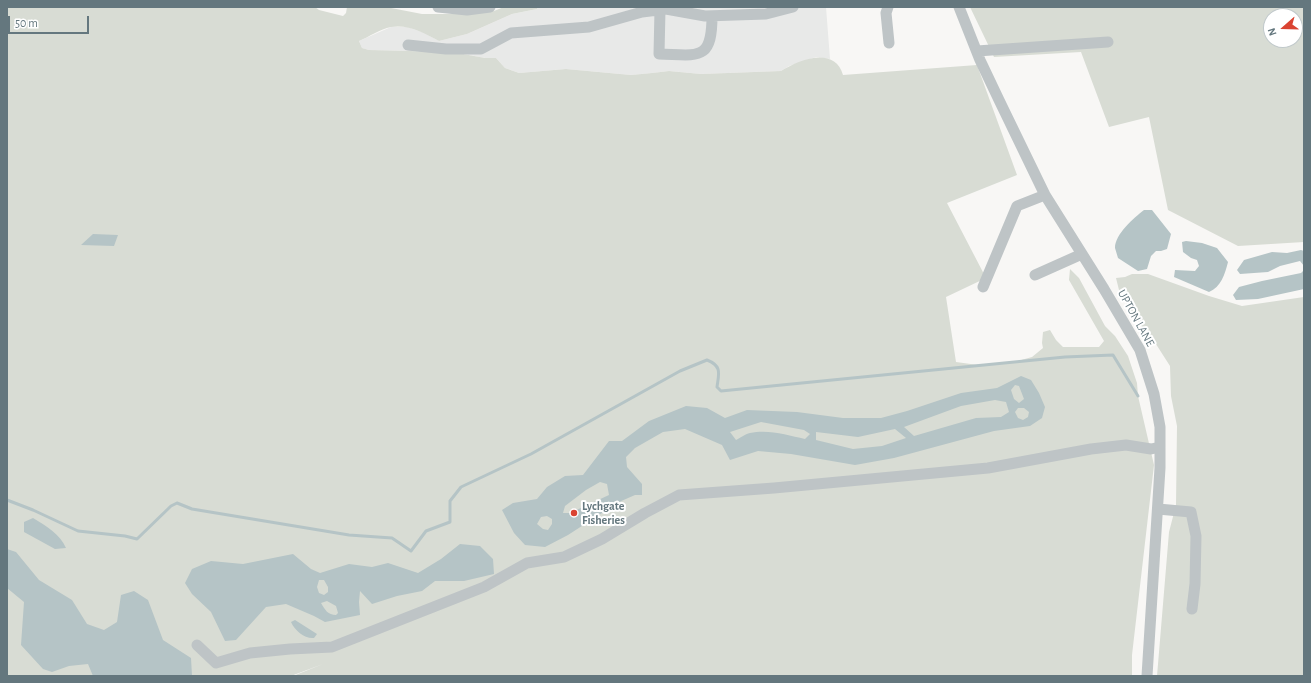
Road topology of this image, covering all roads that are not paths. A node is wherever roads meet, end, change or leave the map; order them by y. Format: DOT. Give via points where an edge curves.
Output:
graph roads {
  1 [pos="438,7"];
  2 [pos="490,7"];
  3 [pos="794,7"];
  4 [pos="888,7"];
  5 [pos="959,7"];
  6 [pos="664,8"];
  7 [pos="712,16"];
  8 [pos="1108,42"];
  9 [pos="888,43"];
  10 [pos="408,45"];
  11 [pos="978,55"];
  12 [pos="1045,195"];
  13 [pos="1082,254"];
  14 [pos="1035,275"];
  15 [pos="983,287"];
  16 [pos="1160,447"];
  17 [pos="1158,509"];
  18 [pos="1192,609"];
  19 [pos="197,645"];
  20 [pos="1147,676"];
  1 -- 2 [label="street" via="467,10"];
  3 -- 7 [label="street" via="766,14"];
  4 -- 9 [label="street"];
  5 -- 11 [label="street, UPTON LANE"];
  6 -- 7 [label="street"];
  6 -- 7 [label="street" via="659,54 693,55 702,52 711,38"];
  6 -- 10 [label="street" via="589,27 511,33 481,49"];
  8 -- 11 [label="street"];
  11 -- 12 [label="street, UPTON LANE"];
  12 -- 13 [label="street, UPTON LANE"];
  12 -- 15 [label="street" via="1017,206"];
  13 -- 14 [label="street"];
  13 -- 16 [label="street, UPTON LANE" via="1140,350 1154,394 1160,427"];
  16 -- 17 [label="street, UPTON LANE"];
  16 -- 19 [label="street" via="1150,449 1126,445 988,468 679,495 602,540 564,557 527,563 484,587 332,647 250,653 216,663"];
  17 -- 18 [label="street" via="1191,512 1196,536"];
  17 -- 20 [label="street, UPTON LANE"];
}
